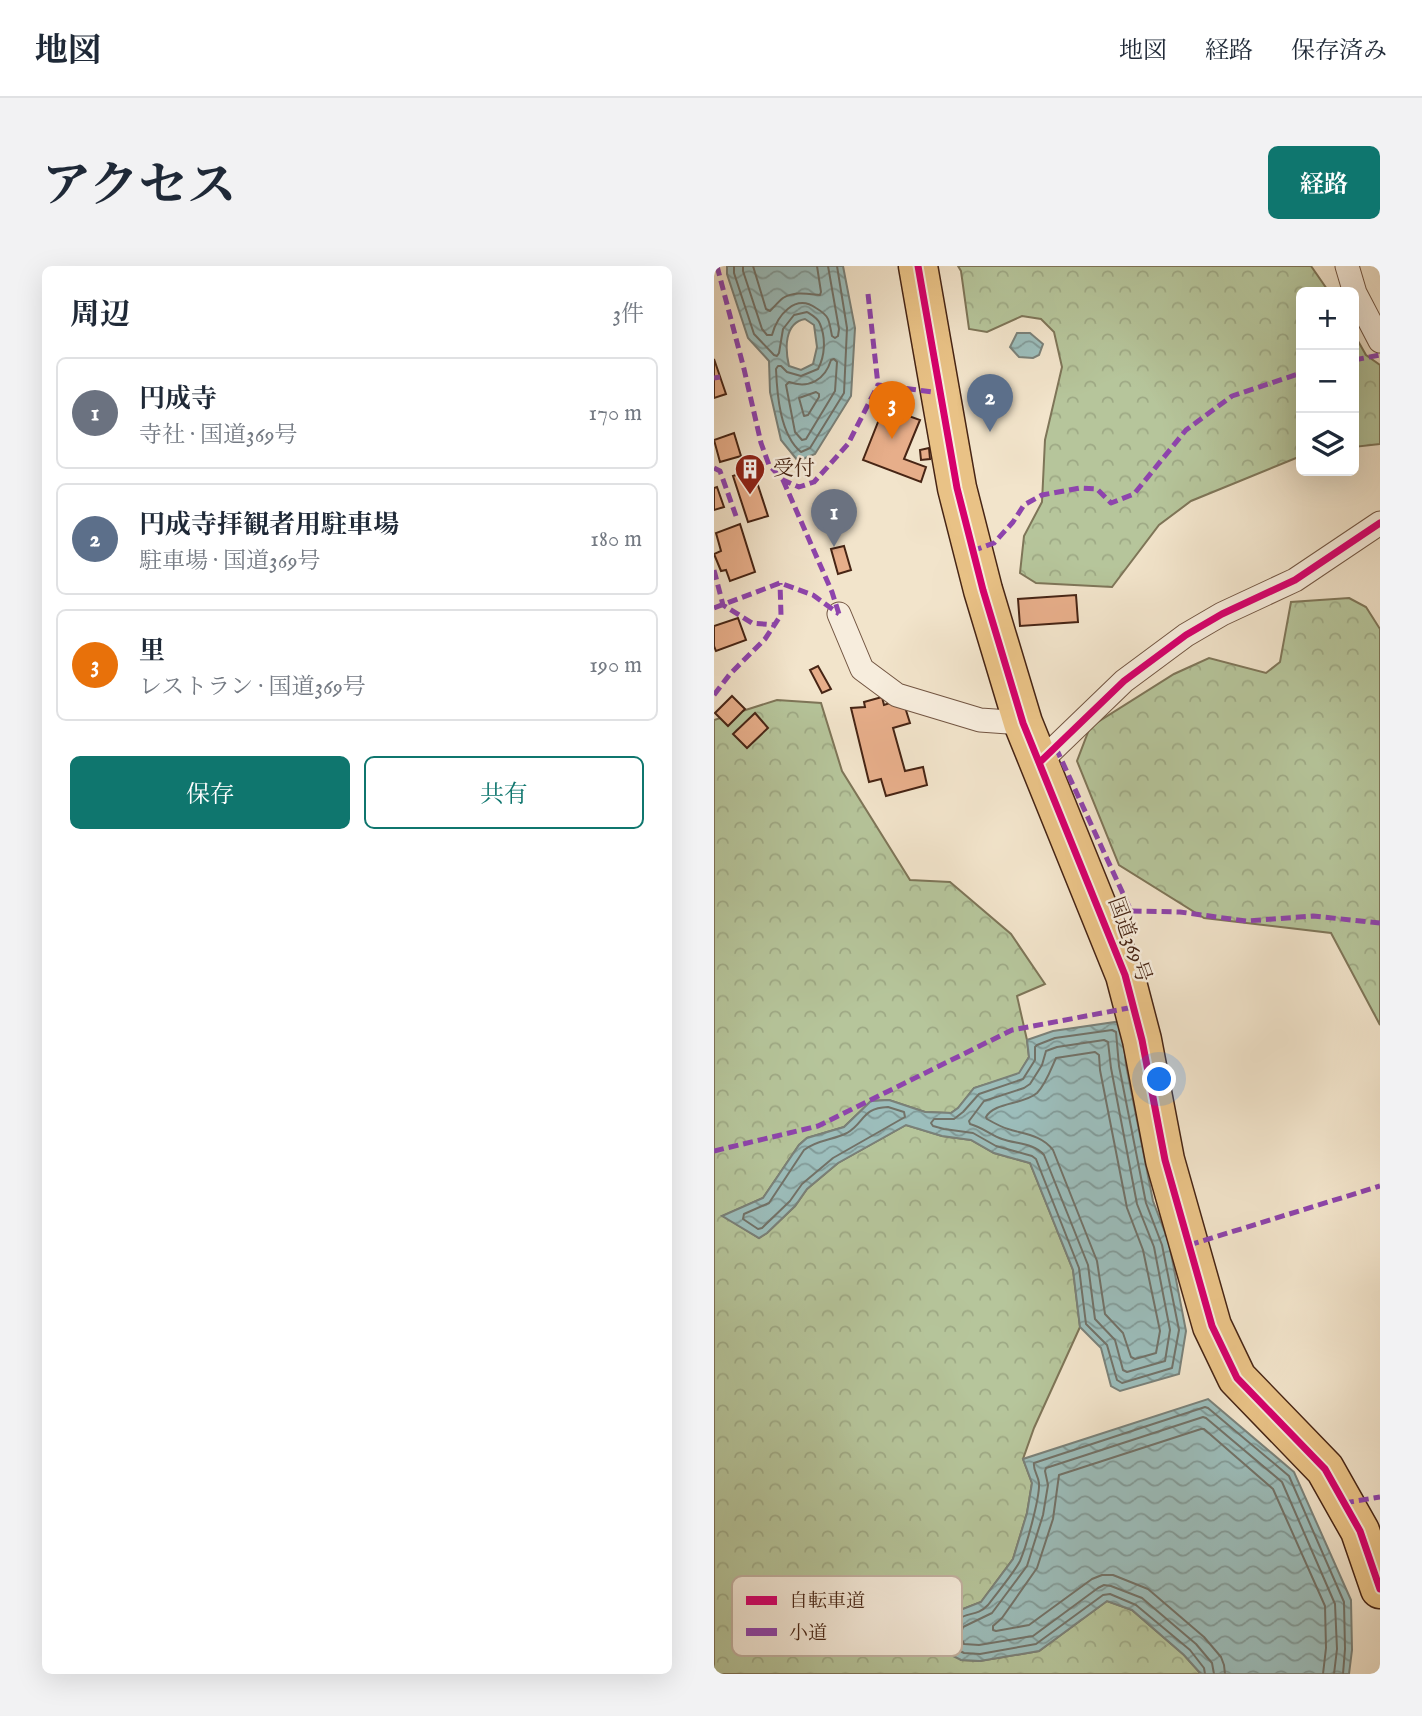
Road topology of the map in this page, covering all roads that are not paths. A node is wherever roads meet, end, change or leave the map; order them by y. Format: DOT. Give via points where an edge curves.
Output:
graph roads {
  1 [pos="918,266"];
  2 [pos="1348,266"];
  3 [pos="1380,341"];
  4 [pos="1380,523"];
  5 [pos="839,614"];
  6 [pos="1023,723"];
  7 [pos="1040,762"];
  8 [pos="1380,1589"];
  1 -- 6 [label="highway, 国道369号" via="957,488"];
  2 -- 3 [label="street" via="1354,293"];
  4 -- 7 [label="street" via="1295,580 1186,635 1124,681"];
  5 -- 6 [label="street" via="862,668 898,695 980,720"];
  6 -- 7 [label="highway, 国道369号"];
  7 -- 8 [label="highway, 国道369号" via="1125,975 1165,1160 1212,1326 1237,1378 1325,1469 1360,1531"];
}
